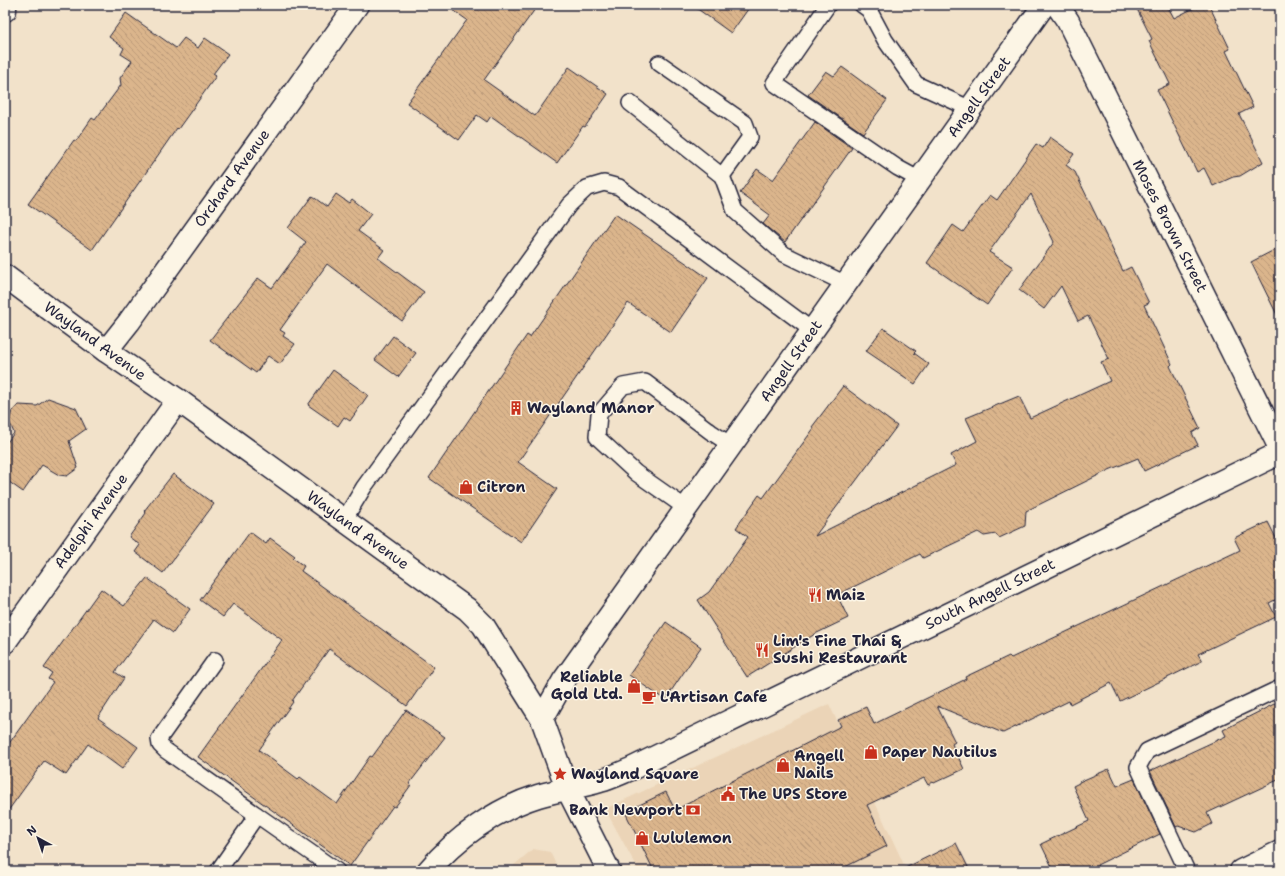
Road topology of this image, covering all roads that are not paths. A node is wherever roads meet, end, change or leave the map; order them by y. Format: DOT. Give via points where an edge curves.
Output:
graph roads {
  1 [pos="5,5"];
  2 [pos="357,5"];
  3 [pos="828,5"];
  4 [pos="862,5"];
  5 [pos="1044,5"];
  6 [pos="1057,5"];
  7 [pos="5,10"];
  8 [pos="659,63"];
  9 [pos="630,103"];
  10 [pos="971,109"];
  11 [pos="722,176"];
  12 [pos="920,180"];
  13 [pos="5,276"];
  14 [pos="846,284"];
  15 [pos="813,331"];
  16 [pos="106,351"];
  17 [pos="178,400"];
  18 [pos="731,445"];
  19 [pos="1280,448"];
  20 [pos="1280,453"];
  21 [pos="686,508"];
  22 [pos="344,520"];
  23 [pos="5,642"];
  24 [pos="215,660"];
  25 [pos="1280,688"];
  26 [pos="542,719"];
  27 [pos="567,788"];
  28 [pos="257,815"];
  29 [pos="1280,852"];
  30 [pos="218,871"];
  31 [pos="337,871"];
  32 [pos="428,871"];
  33 [pos="608,871"];
  34 [pos="1186,871"];
  35 [pos="1241,871"];
  1 -- 7 [label="street"];
  2 -- 16 [label="street, Orchard Avenue"];
  3 -- 12 [label="lane" via="774,83 898,168"];
  4 -- 10 [label="lane" via="869,10 885,40 916,84"];
  5 -- 10 [label="street, Angell Street"];
  6 -- 19 [label="street, Moses Brown Street" via="1068,22"];
  8 -- 11 [label="lane" via="746,124 750,137"];
  9 -- 11 [label="lane"];
  10 -- 12 [label="street, Angell Street"];
  11 -- 14 [label="lane" via="735,211 784,254"];
  12 -- 14 [label="street, Angell Street"];
  13 -- 16 [label="street, Wayland Avenue"];
  14 -- 15 [label="street, Angell Street"];
  15 -- 18 [label="street, Angell Street"];
  15 -- 22 [label="lane" via="619,187 604,183 587,188 569,205 364,487"];
  16 -- 17 [label="street, Wayland Avenue"];
  17 -- 22 [label="street, Wayland Avenue"];
  17 -- 23 [label="street, Adelphi Avenue"];
  18 -- 21 [label="street, Angell Street"];
  18 -- 21 [label="lane" via="645,382 623,386 599,414 597,437 636,473"];
  20 -- 27 [label="street, South Angell Street" via="631,769 600,782"];
  21 -- 26 [label="street, Angell Street" via="564,680"];
  22 -- 26 [label="street, Wayland Avenue" via="467,610 483,625"];
  24 -- 28 [label="lane" via="159,739 160,745"];
  25 -- 34 [label="lane" via="1147,751 1138,766"];
  26 -- 27 [label="street, Wayland Avenue"];
  27 -- 32 [label="street" via="536,796 497,814 455,845"];
  27 -- 33 [label="street, Wayland Avenue"];
  28 -- 30 [label="lane"];
  28 -- 31 [label="lane"];
  29 -- 35 [label="street"];
}
